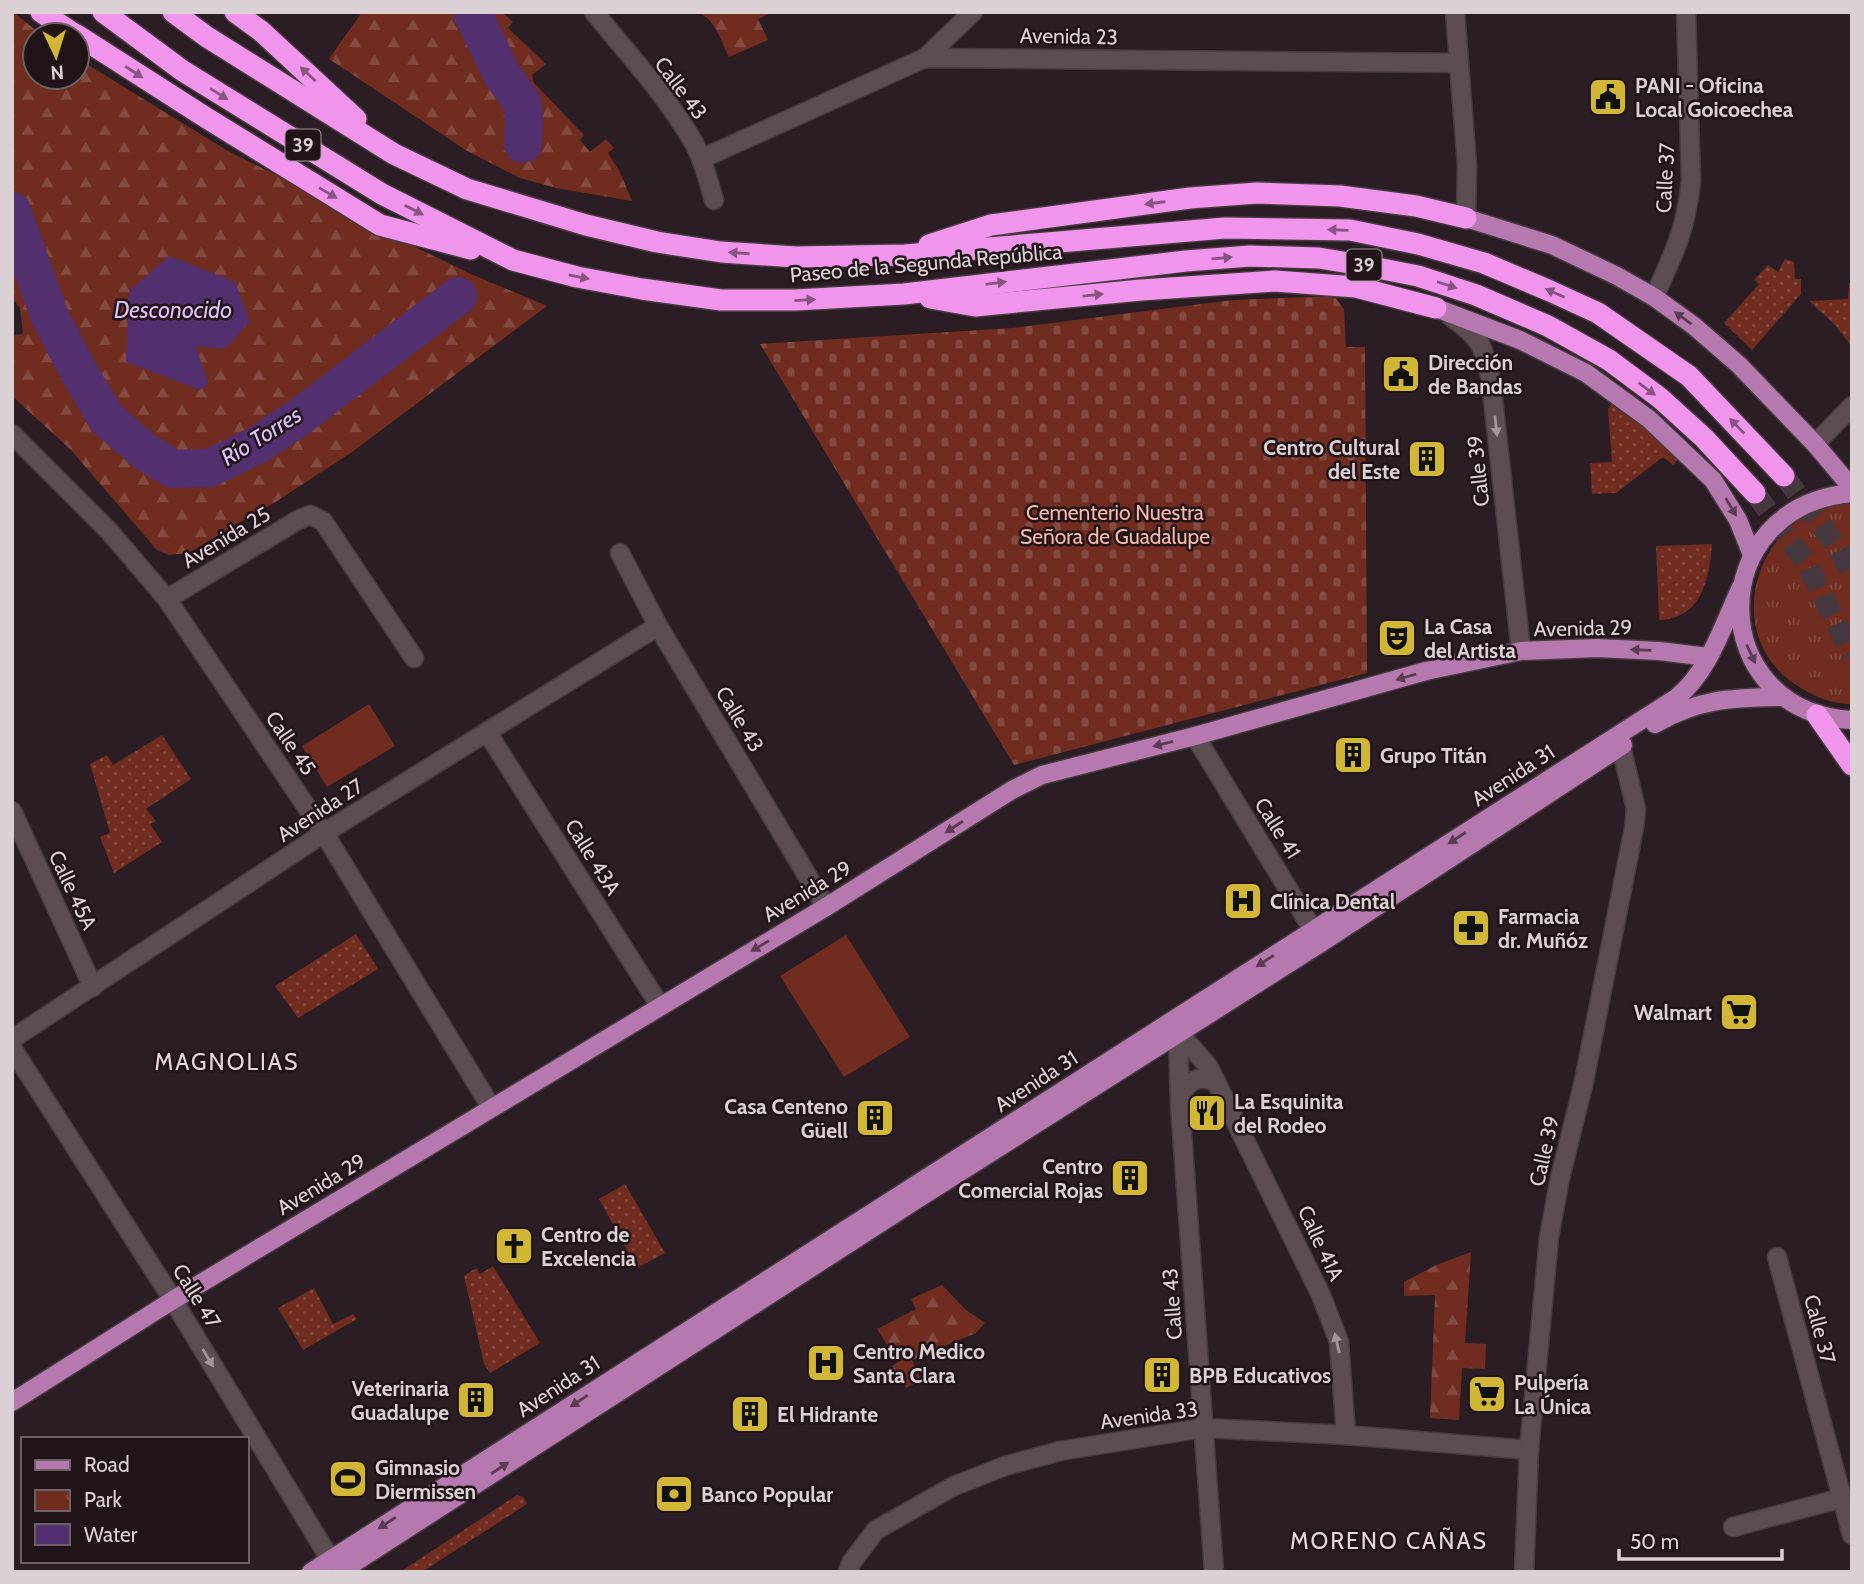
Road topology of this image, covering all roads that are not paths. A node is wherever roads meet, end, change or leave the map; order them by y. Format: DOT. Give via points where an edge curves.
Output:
graph roads {
  1 [pos="103,12"];
  2 [pos="173,12"];
  3 [pos="235,12"];
  4 [pos="594,12"];
  5 [pos="973,12"];
  6 [pos="1455,12"];
  7 [pos="1686,12"];
  8 [pos="91,44"];
  9 [pos="925,58"];
  10 [pos="1458,63"];
  11 [pos="394,154"];
  12 [pos="701,159"];
  13 [pos="714,200"];
  14 [pos="1466,218"];
  15 [pos="905,255"];
  16 [pos="513,260"];
  17 [pos="904,294"];
  18 [pos="1654,297"];
  19 [pos="1436,308"];
  20 [pos="1852,406"];
  21 [pos="12,434"];
  22 [pos="1815,444"];
  23 [pos="1784,475"];
  24 [pos="1852,490"];
  25 [pos="1755,493"];
  26 [pos="620,553"];
  27 [pos="1752,555"];
  28 [pos="1741,587"];
  29 [pos="167,599"];
  30 [pos="658,626"];
  31 [pos="1521,651"];
  32 [pos="414,657"];
  33 [pos="1708,657"];
  34 [pos="1782,697"];
  35 [pos="1817,715"];
  36 [pos="1852,720"];
  37 [pos="487,732"];
  38 [pos="1195,736"];
  39 [pos="1621,747"];
  40 [pos="1852,765"];
  41 [pos="12,811"];
  42 [pos="324,833"];
  43 [pos="17,838"];
  44 [pos="826,906"];
  45 [pos="1318,936"];
  46 [pos="93,987"];
  47 [pos="660,1006"];
  48 [pos="1178,1032"];
  49 [pos="12,1039"];
  50 [pos="12,1048"];
  51 [pos="1136,1051"];
  52 [pos="1216,1082"];
  53 [pos="1180,1105"];
  54 [pos="491,1107"];
  55 [pos="1777,1257"];
  56 [pos="173,1300"];
  57 [pos="12,1402"];
  58 [pos="1203,1428"];
  59 [pos="1346,1435"];
  60 [pos="1529,1450"];
  61 [pos="1842,1498"];
  62 [pos="1733,1527"];
  63 [pos="1852,1535"];
  64 [pos="337,1567"];
  65 [pos="850,1567"];
  66 [pos="311,1572"];
  67 [pos="1214,1572"];
  68 [pos="1524,1572"];
  1 -- 16 [label="highway, Paseo de la Segunda República / 39, one-way" via="183,71 382,194"];
  2 -- 11 [label="highway, Paseo de la Segunda República / 39"];
  11 -- 3 [label="highway, one-way" via="261,30"];
  4 -- 12 [label="street, Calle 43" via="660,95"];
  5 -- 9 [label="street"];
  6 -- 10 [label="street"];
  7 -- 18 [label="street, Calle 37" via="1689,204 1676,250"];
  8 -- 16 [label="highway, one-way" via="380,225"];
  9 -- 10 [label="street, Avenida 23"];
  9 -- 12 [label="street, Avenida 23"];
  10 -- 14 [label="street" via="1467,166"];
  15 -- 11 [label="highway, Paseo de la Segunda República / 39, one-way" via="796,257 657,242 467,189"];
  12 -- 13 [label="street, Calle 43"];
  14 -- 15 [label="highway, one-way" via="1416,205 1340,196 1244,194 991,225"];
  14 -- 18 [label="main road" via="1552,245"];
  23 -- 15 [label="highway, Paseo de la Segunda República / 39, one-way" via="1689,376 1598,313 1485,263 1418,244 1350,230 1257,227"];
  16 -- 17 [label="highway, Paseo de la Segunda República / 39, one-way" via="577,277 721,300"];
  17 -- 19 [label="highway, one-way" via="975,306 1275,281 1356,286"];
  17 -- 25 [label="highway, Paseo de la Segunda República / 39, one-way" via="1250,256 1319,258 1418,276 1548,326 1609,360 1704,438"];
  22 -- 18 [label="main road, one-way" via="1739,365"];
  19 -- 27 [label="main road, one-way" via="1520,340 1586,373 1649,419 1713,480 1738,520"];
  19 -- 31 [label="street, Calle 39, one-way" via="1469,330 1483,346 1491,381"];
  20 -- 22 [label="street"];
  21 -- 29 [label="street, Calle 45" via="109,531"];
  22 -- 24 [label="main road"];
  24 -- 27 [label="main road" via="1790,512"];
  26 -- 30 [label="street, Calle 43"];
  27 -- 28 [label="main road"];
  28 -- 33 [label="main road, Avenida 31"];
  28 -- 34 [label="main road, one-way" via="1740,617 1746,646 1759,672"];
  29 -- 32 [label="street, Avenida 25" via="310,515 323,521"];
  29 -- 42 [label="street, Calle 45"];
  30 -- 37 [label="street, Avenida 27"];
  30 -- 44 [label="street, Calle 43"];
  33 -- 31 [label="main road, Avenida 29, one-way" via="1609,649"];
  31 -- 38 [label="main road, Avenida 29, one-way" via="1426,671"];
  33 -- 45 [label="main road, Avenida 31, one-way" via="1688,689 1676,698"];
  34 -- 35 [label="main road"];
  34 -- 39 [label="main road, Avenida 31" via="1705,702 1680,710"];
  35 -- 36 [label="main road"];
  35 -- 40 [label="highway"];
  37 -- 42 [label="street, Avenida 27"];
  37 -- 47 [label="street, Calle 43A"];
  38 -- 44 [label="main road, Avenida 29, one-way" via="1042,775"];
  38 -- 45 [label="street, Calle 41"];
  39 -- 45 [label="main road, Avenida 31"];
  39 -- 60 [label="street, Calle 39" via="1636,809 1634,828 1549,1237"];
  41 -- 43 [label="street, Calle 45A"];
  42 -- 46 [label="street, Avenida 27"];
  42 -- 54 [label="street, Calle 45"];
  43 -- 46 [label="street, Calle 45A"];
  44 -- 47 [label="main road, Avenida 29, one-way"];
  45 -- 48 [label="main road, Avenida 31"];
  45 -- 51 [label="main road, Avenida 31, one-way"];
  46 -- 49 [label="street, Avenida 27"];
  47 -- 54 [label="main road, Avenida 29"];
  48 -- 51 [label="main road, Avenida 31"];
  48 -- 52 [label="street, Calle 41A"];
  48 -- 53 [label="street, Calle 43"];
  50 -- 56 [label="street, Calle 47"];
  51 -- 64 [label="main road, Avenida 31"];
  52 -- 53 [label="street" via="1196,1078 1182,1092"];
  59 -- 52 [label="street, Calle 41A, one-way" via="1339,1342 1321,1295"];
  53 -- 58 [label="street, Calle 43"];
  54 -- 56 [label="main road, Avenida 29"];
  55 -- 61 [label="street, Calle 37"];
  56 -- 57 [label="main road, Avenida 29"];
  56 -- 64 [label="street, Calle 47, one-way"];
  58 -- 59 [label="street, Avenida 33"];
  58 -- 65 [label="street, Avenida 33" via="1060,1451 954,1486 876,1530"];
  58 -- 67 [label="street, Calle 43"];
  59 -- 60 [label="street, Avenida 33"];
  60 -- 68 [label="street, Calle 39"];
  61 -- 62 [label="street"];
  61 -- 63 [label="street, Calle 37"];
  64 -- 66 [label="main road, Avenida 31"];
}
